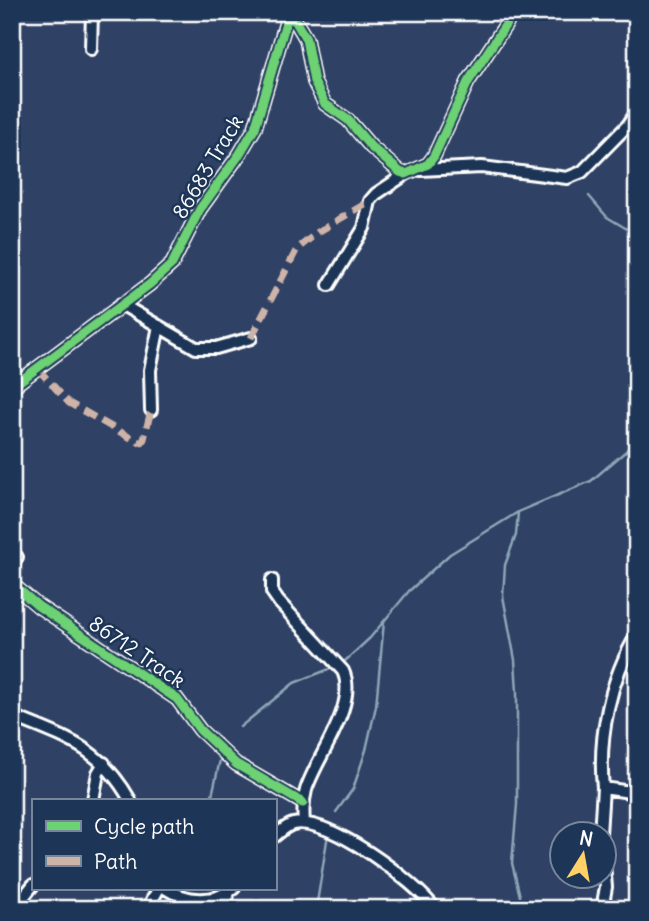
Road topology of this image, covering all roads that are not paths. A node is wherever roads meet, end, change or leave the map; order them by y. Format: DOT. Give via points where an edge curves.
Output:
graph roads {
  1 [pos="92,12"];
  2 [pos="514,12"];
  3 [pos="289,14"];
  4 [pos="91,49"];
  5 [pos="636,113"];
  6 [pos="419,170"];
  7 [pos="406,174"];
  8 [pos="329,285"];
  9 [pos="121,304"];
  10 [pos="159,326"];
  11 [pos="251,338"];
  12 [pos="12,387"];
  13 [pos="151,410"];
  14 [pos="272,580"];
  15 [pos="12,584"];
  16 [pos="637,635"];
  17 [pos="12,716"];
  18 [pos="104,763"];
  19 [pos="603,788"];
  20 [pos="637,793"];
  21 [pos="93,799"];
  22 [pos="129,799"];
  23 [pos="303,803"];
  24 [pos="601,820"];
  25 [pos="304,823"];
  26 [pos="276,835"];
  27 [pos="32,886"];
  28 [pos="158,890"];
  29 [pos="168,890"];
  30 [pos="232,890"];
  31 [pos="605,890"];
  32 [pos="14,909"];
  33 [pos="147,909"];
  34 [pos="224,909"];
  35 [pos="435,909"];
  36 [pos="602,909"];
  1 -- 4 [label="street"];
  2 -- 6 [label="street" via="468,82 434,156"];
  3 -- 7 [label="street" via="306,39 314,82 325,104"];
  3 -- 9 [label="street, 86683 Track" via="248,141 200,209 172,264"];
  5 -- 6 [label="street" via="582,172 567,178 482,167"];
  6 -- 7 [label="street"];
  7 -- 8 [label="street" via="370,201 364,228"];
  9 -- 10 [label="street"];
  9 -- 12 [label="street, 86683 Track"];
  10 -- 11 [label="street" via="196,348 216,348"];
  10 -- 13 [label="street" via="150,370"];
  14 -- 23 [label="street" via="272,592 279,602 347,680 339,720"];
  15 -- 23 [label="street, 86712 Track" via="177,699 200,730 236,764"];
  16 -- 19 [label="street" via="620,666 604,730"];
  17 -- 18 [label="street" via="66,738"];
  18 -- 21 [label="street"];
  18 -- 22 [label="street"];
  19 -- 20 [label="street"];
  19 -- 24 [label="street"];
  23 -- 25 [label="street"];
  25 -- 26 [label="street" via="293,824"];
  25 -- 35 [label="street" via="354,843 412,885"];
  27 -- 32 [label="street"];
  28 -- 33 [label="street"];
  29 -- 30 [label="street" via="206,900"];
  30 -- 34 [label="street"];
  31 -- 36 [label="street"];
}
